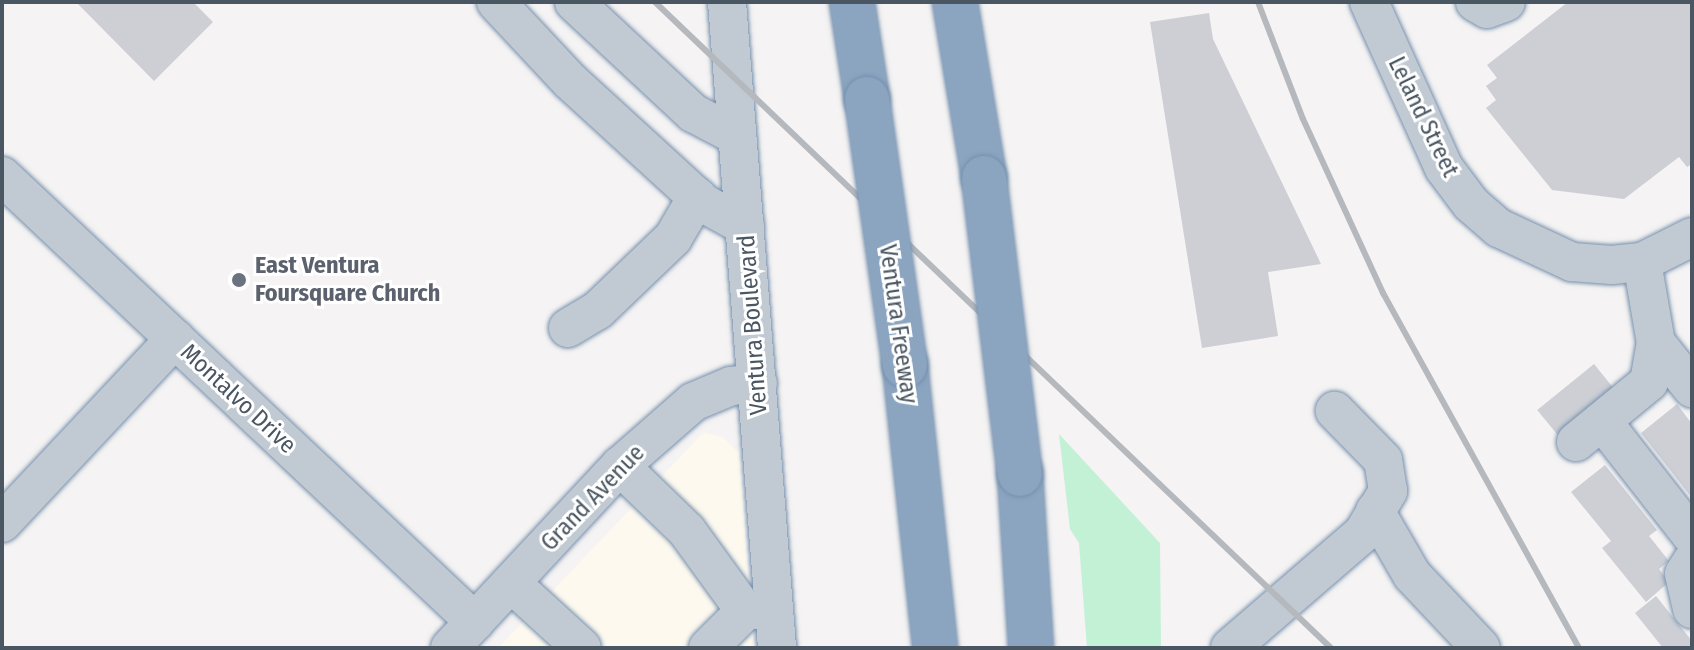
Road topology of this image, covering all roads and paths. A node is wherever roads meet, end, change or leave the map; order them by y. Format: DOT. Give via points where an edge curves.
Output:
graph roads {
  1 [pos="496,2"];
  2 [pos="574,2"];
  3 [pos="727,2"];
  4 [pos="852,2"];
  5 [pos="955,2"];
  6 [pos="1369,2"];
  7 [pos="1475,2"];
  8 [pos="1506,2"];
  9 [pos="737,136"];
  10 [pos="2,176"];
  11 [pos="697,197"];
  12 [pos="745,226"];
  13 [pos="1692,237"];
  14 [pos="1642,262"];
  15 [pos="568,328"];
  16 [pos="175,339"];
  17 [pos="1656,343"];
  18 [pos="758,383"];
  19 [pos="1692,388"];
  20 [pos="1335,411"];
  21 [pos="620,466"];
  22 [pos="1375,511"];
  23 [pos="2,523"];
  24 [pos="1692,536"];
  25 [pos="1692,561"];
  26 [pos="511,583"];
  27 [pos="759,609"];
  28 [pos="1692,609"];
  29 [pos="462,635"];
  30 [pos="1236,641"];
  31 [pos="582,648"];
  32 [pos="708,648"];
  33 [pos="777,648"];
  34 [pos="935,648"];
  35 [pos="1034,648"];
  36 [pos="1481,648"];
  1 -- 11 [label="street" via="570,81"];
  2 -- 9 [label="street" via="693,113"];
  3 -- 9 [label="street, Ventura Boulevard"];
  4 -- 34 [label="highway, Ventura Freeway, bridge" via="905,365"];
  5 -- 35 [label="highway, bridge" via="984,178 1020,474"];
  6 -- 14 [label="street, Leland Street" via="1444,168 1471,204 1533,247 1572,262"];
  7 -- 8 [label="street" via="1487,9"];
  9 -- 12 [label="street, Ventura Boulevard"];
  10 -- 16 [label="street, Montalvo Drive"];
  11 -- 12 [label="street"];
  11 -- 15 [label="street" via="673,238 598,310"];
  12 -- 18 [label="street, Ventura Boulevard"];
  13 -- 14 [label="street"];
  14 -- 17 [label="street"];
  16 -- 23 [label="street"];
  16 -- 29 [label="street, Montalvo Drive"];
  17 -- 19 [label="street"];
  17 -- 24 [label="street" via="1649,382 1589,432"];
  18 -- 21 [label="street, Grand Avenue" via="731,386 693,402"];
  18 -- 27 [label="street, Ventura Boulevard"];
  20 -- 22 [label="street" via="1383,460 1388,491"];
  21 -- 26 [label="street, Grand Avenue"];
  21 -- 27 [label="street"];
  22 -- 30 [label="street" via="1363,533"];
  22 -- 36 [label="street" via="1412,575"];
  25 -- 28 [label="street" via="1684,574"];
  26 -- 29 [label="street, Grand Avenue"];
  26 -- 31 [label="street"];
  27 -- 32 [label="street"];
  27 -- 33 [label="street, Ventura Boulevard"];
}
